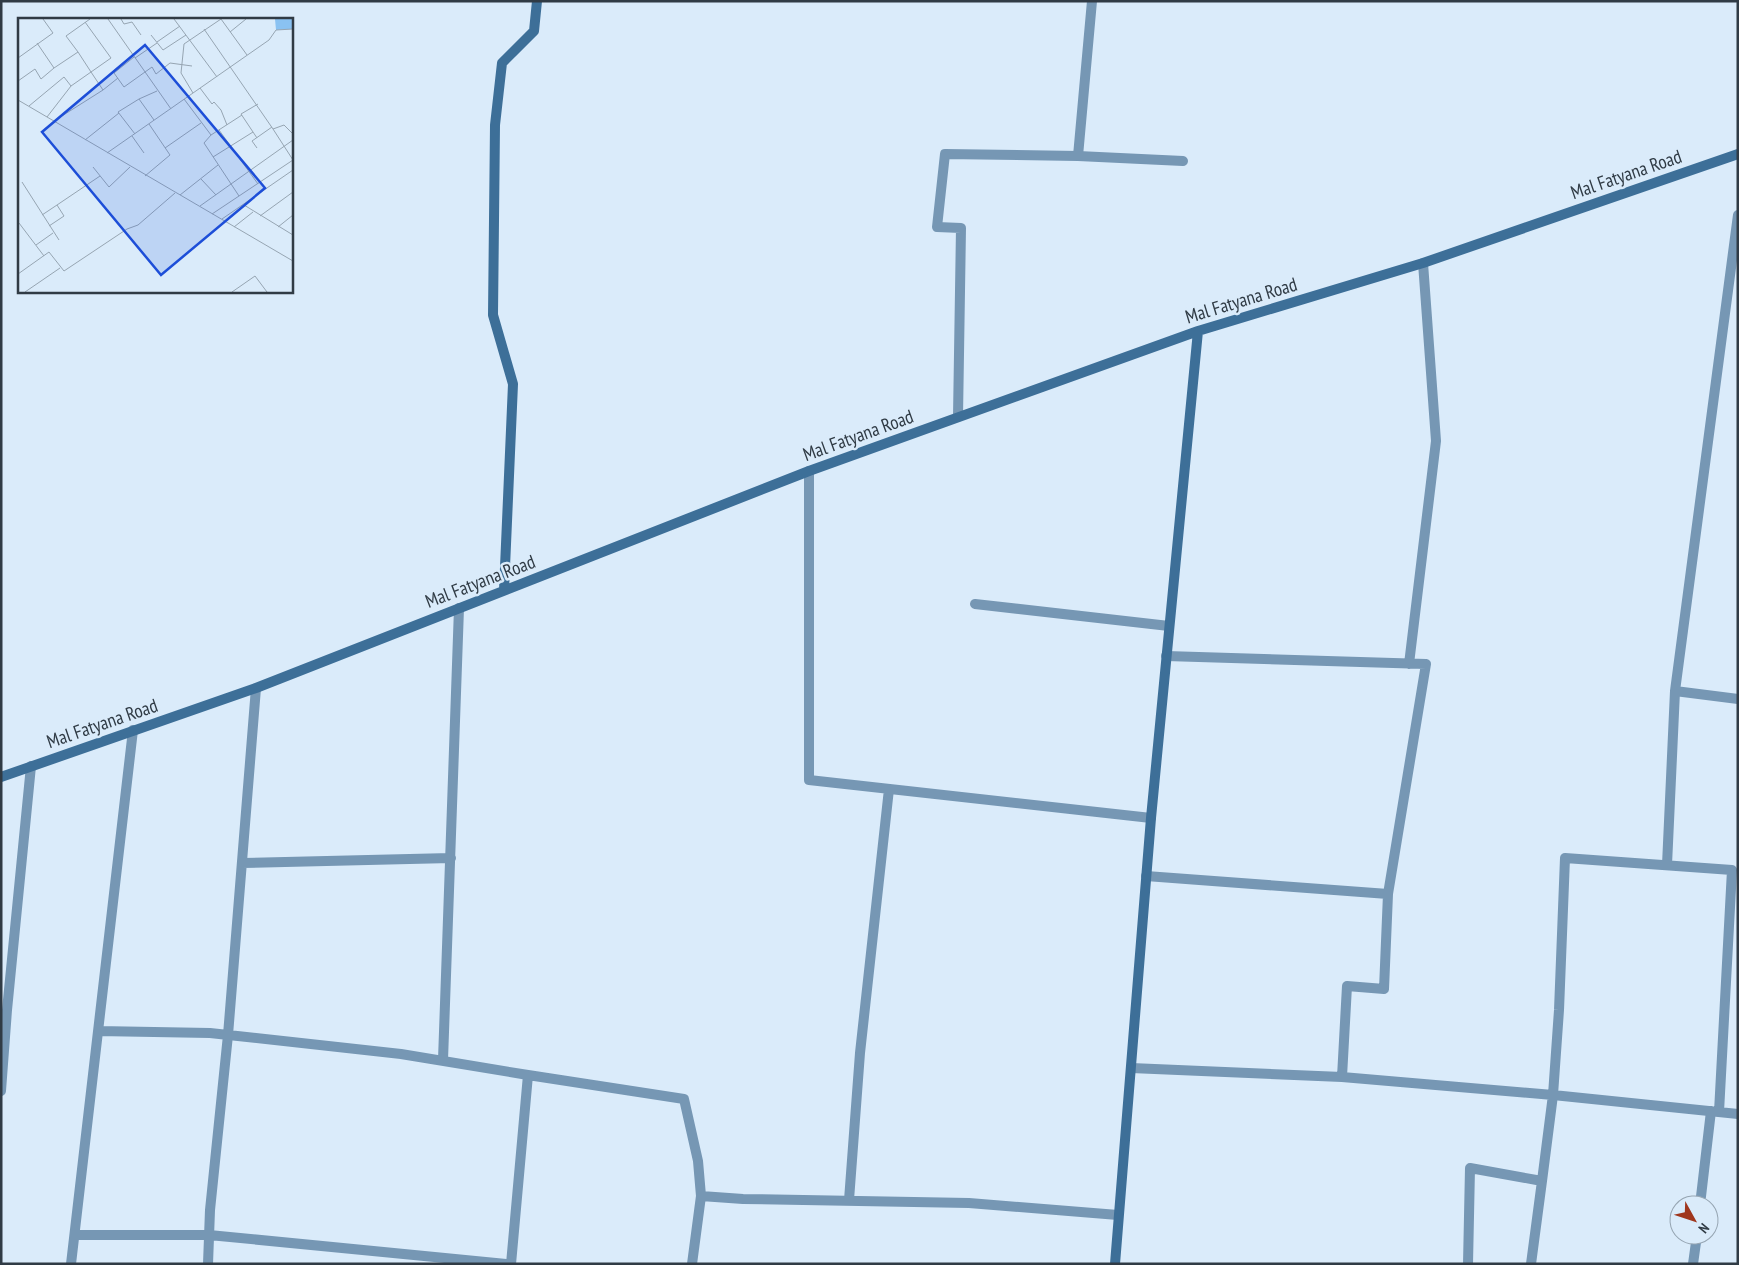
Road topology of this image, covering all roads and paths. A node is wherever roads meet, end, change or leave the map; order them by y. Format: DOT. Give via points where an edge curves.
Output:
graph roads {
  1 [pos="537,1"];
  2 [pos="1092,1"];
  3 [pos="1738,154"];
  4 [pos="1078,156"];
  5 [pos="1182,161"];
  6 [pos="1738,215"];
  7 [pos="1424,263"];
  8 [pos="1198,331"];
  9 [pos="958,417"];
  10 [pos="809,471"];
  11 [pos="504,590"];
  12 [pos="975,604"];
  13 [pos="459,608"];
  14 [pos="1169,626"];
  15 [pos="1166,656"];
  16 [pos="1409,664"];
  17 [pos="256,688"];
  18 [pos="1675,691"];
  19 [pos="1738,699"];
  20 [pos="133,730"];
  21 [pos="31,766"];
  22 [pos="1,777"];
  23 [pos="888,789"];
  24 [pos="1150,818"];
  25 [pos="451,858"];
  26 [pos="242,863"];
  27 [pos="1667,865"];
  28 [pos="1735,870"];
  29 [pos="1146,876"];
  30 [pos="1388,894"];
  31 [pos="4,1011"];
  32 [pos="98,1031"];
  33 [pos="228,1035"];
  34 [pos="443,1060"];
  35 [pos="1130,1068"];
  36 [pos="528,1075"];
  37 [pos="1342,1077"];
  38 [pos="1,1091"];
  39 [pos="1553,1096"];
  40 [pos="1715,1112"];
  41 [pos="1738,1114"];
  42 [pos="1542,1181"];
  43 [pos="1702,1195"];
  44 [pos="702,1196"];
  45 [pos="849,1200"];
  46 [pos="1118,1215"];
  47 [pos="75,1235"];
  48 [pos="209,1235"];
  49 [pos="1695,1245"];
  50 [pos="71,1264"];
  51 [pos="208,1264"];
  52 [pos="506,1264"];
  53 [pos="511,1264"];
  54 [pos="692,1264"];
  55 [pos="1115,1264"];
  56 [pos="1468,1264"];
  57 [pos="1531,1264"];
  58 [pos="1693,1264"];
  1 -- 11 [label="main road" via="534,30 502,63 495,125 494,315 513,384"];
  2 -- 4 [label="street"];
  3 -- 7 [label="main road, Mal Fatyana Road"];
  4 -- 5 [label="street"];
  4 -- 9 [label="street" via="945,154 937,227 960,228"];
  6 -- 18 [label="street"];
  7 -- 8 [label="main road, Mal Fatyana Road"];
  7 -- 16 [label="street" via="1436,441"];
  8 -- 9 [label="main road, Mal Fatyana Road"];
  8 -- 14 [label="main road"];
  9 -- 10 [label="main road, Mal Fatyana Road"];
  10 -- 11 [label="main road, Mal Fatyana Road"];
  10 -- 23 [label="street" via="809,780"];
  11 -- 13 [label="main road, Mal Fatyana Road"];
  12 -- 14 [label="street"];
  13 -- 17 [label="main road, Mal Fatyana Road"];
  13 -- 25 [label="street"];
  14 -- 15 [label="main road"];
  15 -- 16 [label="street"];
  15 -- 24 [label="main road"];
  16 -- 30 [label="street" via="1426,664"];
  17 -- 20 [label="main road, Mal Fatyana Road"];
  17 -- 26 [label="street"];
  18 -- 19 [label="street"];
  18 -- 27 [label="street"];
  20 -- 21 [label="main road, Mal Fatyana Road"];
  20 -- 32 [label="street"];
  21 -- 22 [label="main road, Mal Fatyana Road"];
  21 -- 31 [label="street"];
  23 -- 24 [label="street"];
  23 -- 45 [label="street" via="860,1052"];
  24 -- 29 [label="main road"];
  25 -- 26 [label="street"];
  25 -- 34 [label="street"];
  26 -- 33 [label="street"];
  27 -- 28 [label="street"];
  27 -- 39 [label="street" via="1565,858"];
  28 -- 40 [label="street"];
  29 -- 30 [label="street"];
  29 -- 35 [label="main road"];
  30 -- 37 [label="street" via="1384,989 1347,986"];
  31 -- 38 [label="street"];
  32 -- 33 [label="street"];
  32 -- 47 [label="street"];
  33 -- 34 [label="street"];
  33 -- 48 [label="street"];
  34 -- 36 [label="street"];
  35 -- 37 [label="street"];
  35 -- 46 [label="main road"];
  36 -- 44 [label="street" via="684,1099"];
  36 -- 53 [label="street"];
  37 -- 39 [label="street"];
  39 -- 40 [label="street"];
  39 -- 42 [label="street"];
  40 -- 41 [label="street"];
  40 -- 43 [label="street"];
  42 -- 56 [label="street" via="1470,1168"];
  42 -- 57 [label="street"];
  44 -- 45 [label="street"];
  44 -- 54 [label="street"];
  45 -- 46 [label="street" via="969,1203"];
  46 -- 55 [label="main road"];
  47 -- 48 [label="street"];
  47 -- 50 [label="street"];
  48 -- 51 [label="street"];
  48 -- 52 [label="street"];
  49 -- 58 [label="street"];
}
